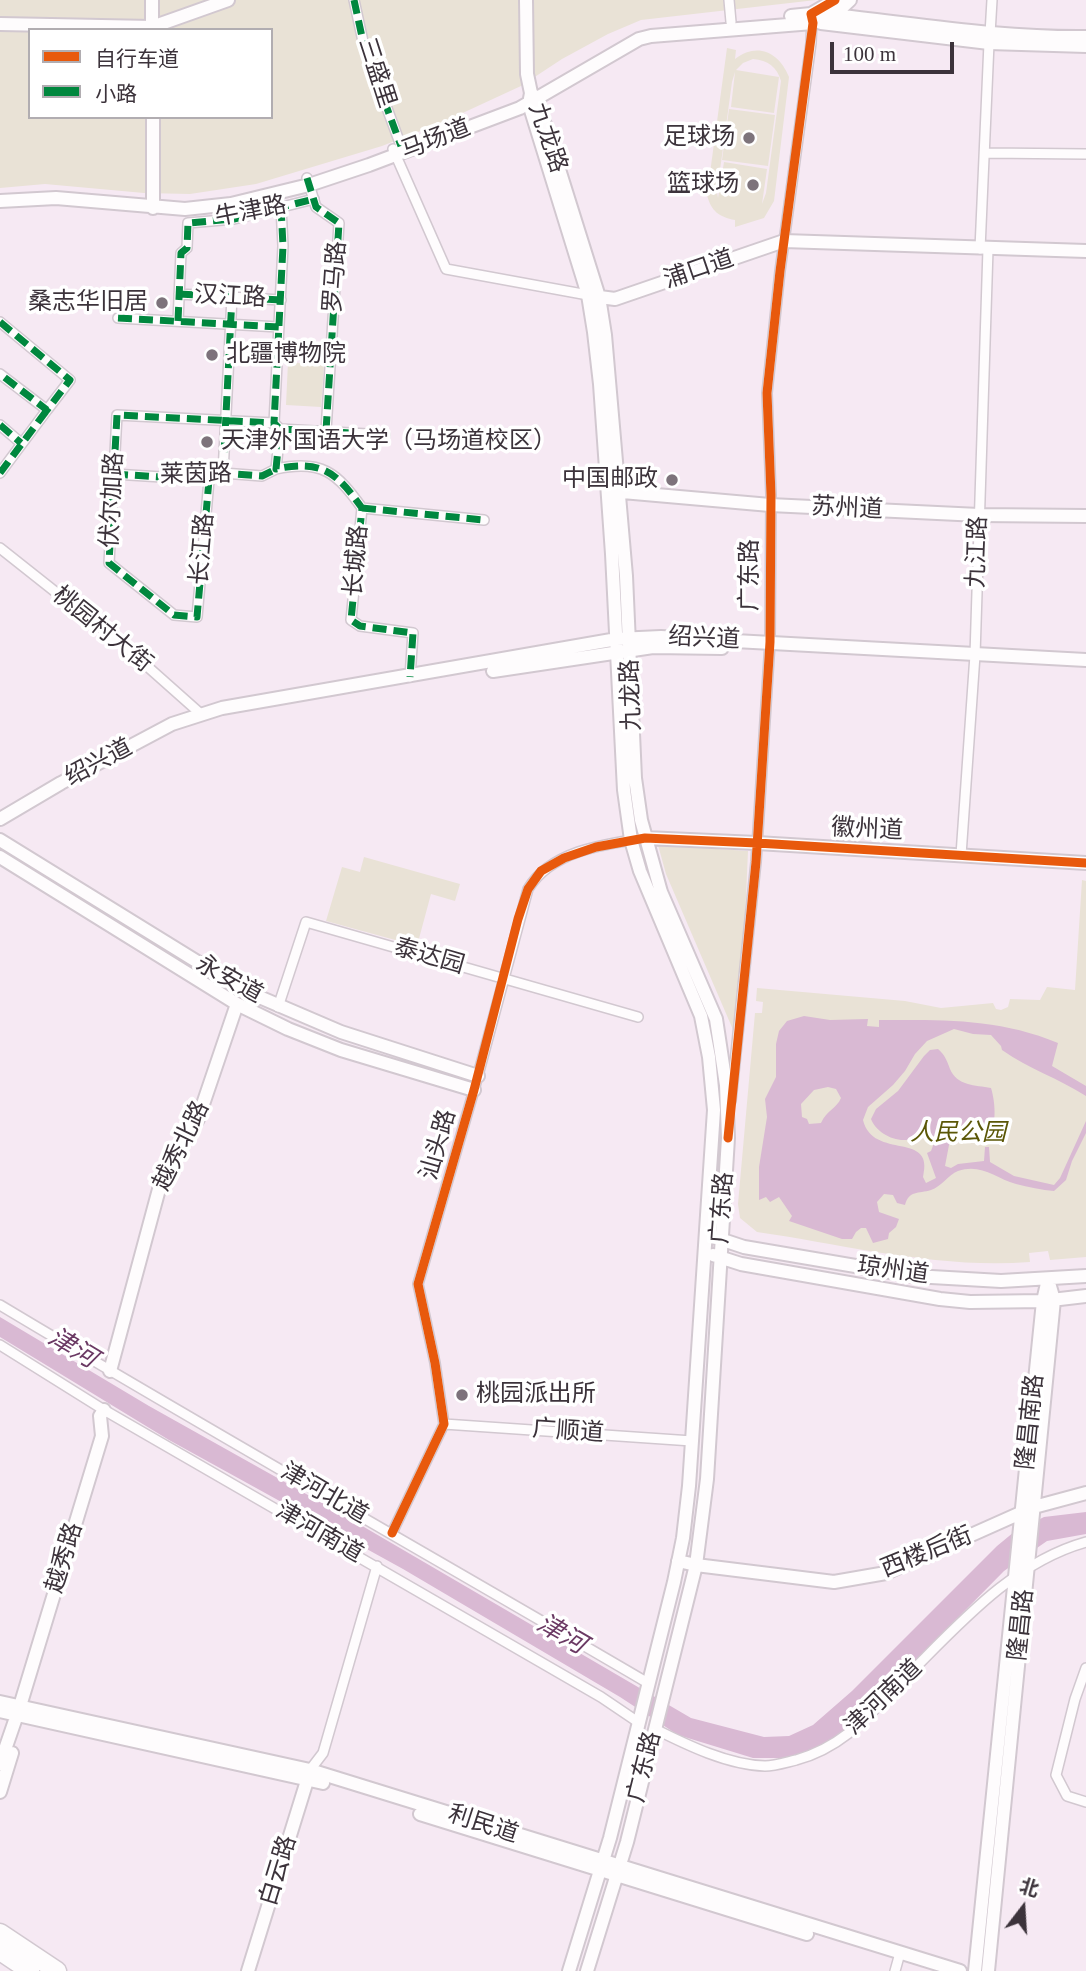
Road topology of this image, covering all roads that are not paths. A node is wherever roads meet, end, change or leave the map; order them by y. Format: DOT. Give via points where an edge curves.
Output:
graph roads {
  1 [pos="152,0"];
  2 [pos="228,0"];
  3 [pos="354,0"];
  4 [pos="526,0"];
  5 [pos="729,0"];
  6 [pos="835,0"];
  7 [pos="850,0"];
  8 [pos="992,0"];
  9 [pos="834,15"];
  10 [pos="812,18"];
  11 [pos="732,22"];
  12 [pos="0,24"];
  13 [pos="152,28"];
  14 [pos="1086,37"];
  15 [pos="989,38"];
  16 [pos="1086,46"];
  17 [pos="549,87"];
  18 [pos="535,104"];
  19 [pos="153,119"];
  20 [pos="397,150"];
  21 [pos="986,153"];
  22 [pos="1086,153"];
  23 [pos="308,181"];
  24 [pos="0,194"];
  25 [pos="314,199"];
  26 [pos="0,201"];
  27 [pos="153,205"];
  28 [pos="281,208"];
  29 [pos="784,241"];
  30 [pos="984,249"];
  31 [pos="1086,251"];
  32 [pos="179,294"];
  33 [pos="593,296"];
  34 [pos="232,297"];
  35 [pos="281,300"];
  36 [pos="118,318"];
  37 [pos="178,321"];
  38 [pos="0,322"];
  39 [pos="230,324"];
  40 [pos="279,327"];
  41 [pos="8,329"];
  42 [pos="0,338"];
  43 [pos="0,374"];
  44 [pos="47,410"];
  45 [pos="226,420"];
  46 [pos="0,425"];
  47 [pos="277,426"];
  48 [pos="326,430"];
  49 [pos="385,435"];
  50 [pos="22,443"];
  51 [pos="276,469"];
  52 [pos="0,473"];
  53 [pos="223,473"];
  54 [pos="114,474"];
  55 [pos="209,480"];
  56 [pos="614,492"];
  57 [pos="770,505"];
  58 [pos="362,508"];
  59 [pos="979,515"];
  60 [pos="1086,516"];
  61 [pos="484,520"];
  62 [pos="0,548"];
  63 [pos="197,617"];
  64 [pos="624,644"];
  65 [pos="769,646"];
  66 [pos="975,658"];
  67 [pos="1086,660"];
  68 [pos="1086,666"];
  69 [pos="410,677"];
  70 [pos="202,715"];
  71 [pos="0,819"];
  72 [pos="645,838"];
  73 [pos="0,840"];
  74 [pos="631,840"];
  75 [pos="757,843"];
  76 [pos="961,855"];
  77 [pos="0,857"];
  78 [pos="1086,863"];
  79 [pos="504,978"];
  80 [pos="237,1004"];
  81 [pos="278,1007"];
  82 [pos="638,1017"];
  83 [pos="478,1076"];
  84 [pos="474,1090"];
  85 [pos="714,1128"];
  86 [pos="728,1138"];
  87 [pos="705,1231"];
  88 [pos="721,1241"];
  89 [pos="704,1249"];
  90 [pos="720,1257"];
  91 [pos="1086,1276"];
  92 [pos="1048,1279"];
  93 [pos="1086,1296"];
  94 [pos="1048,1300"];
  95 [pos="0,1305"];
  96 [pos="0,1345"];
  97 [pos="110,1371"];
  98 [pos="106,1407"];
  99 [pos="444,1424"];
  100 [pos="692,1441"];
  101 [pos="1086,1493"];
  102 [pos="1028,1514"];
  103 [pos="392,1533"];
  104 [pos="1086,1542"];
  105 [pos="678,1561"];
  106 [pos="696,1565"];
  107 [pos="377,1566"];
  108 [pos="1022,1568"];
  109 [pos="1086,1668"];
  110 [pos="648,1684"];
  111 [pos="0,1702"];
  112 [pos="0,1711"];
  113 [pos="20,1712"];
  114 [pos="638,1722"];
  115 [pos="655,1729"];
  116 [pos="0,1764"];
  117 [pos="309,1774"];
  118 [pos="0,1791"];
  119 [pos="1086,1802"];
  120 [pos="602,1867"];
  121 [pos="618,1872"];
  122 [pos="0,1933"];
  123 [pos="0,1951"];
  124 [pos="898,1962"];
  125 [pos="30,1971"];
  126 [pos="57,1971"];
  127 [pos="248,1971"];
  128 [pos="569,1971"];
  129 [pos="587,1971"];
  130 [pos="932,1971"];
  131 [pos="960,1971"];
  132 [pos="975,1971"];
  133 [pos="988,1971"];
  1 -- 13 [label="main road"];
  2 -- 13 [label="main road"];
  3 -- 20 [label="street, 三盛里"];
  4 -- 18 [label="main road, 九龙路" via="527,74"];
  5 -- 11 [label="street"];
  6 -- 10 [label="main road, 马场道"];
  7 -- 9 [label="main road"];
  8 -- 15 [label="street, 九江路"];
  9 -- 10 [label="main road"];
  9 -- 15 [label="main road"];
  10 -- 11 [label="main road, 马场道"];
  10 -- 15 [label="main road"];
  10 -- 17 [label="main road, 马场道" via="645,37"];
  10 -- 29 [label="street, 广东路"];
  11 -- 17 [label="main road, 马场道" via="640,31"];
  12 -- 13 [label="main road"];
  14 -- 15 [label="main road"];
  15 -- 16 [label="main road" via="1025,46"];
  15 -- 21 [label="street, 九江路"];
  17 -- 18 [label="main road, 马场道"];
  17 -- 18 [label="main road" via="544,99"];
  18 -- 20 [label="main road, 马场道"];
  18 -- 33 [label="main road, 九龙路"];
  19 -- 27 [label="main road"];
  20 -- 23 [label="main road, 马场道"];
  20 -- 33 [label="street, 浦口道" via="446,270"];
  21 -- 22 [label="street"];
  21 -- 30 [label="street, 九江路"];
  23 -- 25 [label="street, 罗马路"];
  23 -- 27 [label="main road, 马场道" via="211,201"];
  24 -- 27 [label="main road, 马场道" via="60,192"];
  25 -- 28 [label="street, 牛津路"];
  25 -- 48 [label="street, 罗马路" via="316,207 339,223"];
  26 -- 27 [label="main road, 马场道" via="56,198"];
  28 -- 32 [label="street, 牛津路" via="188,223"];
  28 -- 35 [label="street"];
  29 -- 30 [label="main road, 浦口道"];
  29 -- 33 [label="main road, 浦口道" via="615,299"];
  29 -- 57 [label="street, 广东路" via="767,393"];
  30 -- 31 [label="main road, 浦口道"];
  30 -- 59 [label="street, 九江路"];
  32 -- 34 [label="street, 汉江路"];
  32 -- 37 [label="street"];
  33 -- 56 [label="main road, 九龙路"];
  34 -- 35 [label="street, 汉江路"];
  34 -- 39 [label="street"];
  35 -- 40 [label="street"];
  36 -- 37 [label="street"];
  37 -- 39 [label="street"];
  38 -- 41 [label="street"];
  39 -- 40 [label="street"];
  39 -- 45 [label="street"];
  40 -- 47 [label="street"];
  41 -- 42 [label="street"];
  41 -- 44 [label="street" via="70,380"];
  43 -- 44 [label="street"];
  44 -- 50 [label="street"];
  45 -- 47 [label="street"];
  45 -- 53 [label="street"];
  45 -- 54 [label="street, 伏尔加路" via="117,415"];
  46 -- 50 [label="street"];
  47 -- 48 [label="street"];
  47 -- 51 [label="street"];
  48 -- 49 [label="street"];
  50 -- 52 [label="street"];
  51 -- 53 [label="street, 莱茵路" via="262,476"];
  51 -- 58 [label="street, 长城路" via="295,465 321,469 343,481"];
  53 -- 55 [label="street, 莱茵路"];
  54 -- 55 [label="street, 莱茵路"];
  54 -- 63 [label="street, 伏尔加路" via="109,563 174,615"];
  55 -- 63 [label="street, 长江路"];
  56 -- 57 [label="main road, 苏州道"];
  56 -- 64 [label="main road, 九龙路"];
  57 -- 59 [label="main road, 苏州道"];
  57 -- 65 [label="street, 广东路"];
  58 -- 61 [label="street"];
  58 -- 69 [label="street, 长城路" via="351,620 360,626 413,633"];
  59 -- 60 [label="main road, 苏州道"];
  59 -- 66 [label="street, 九江路"];
  62 -- 70 [label="street, 桃园村大街"];
  64 -- 65 [label="main road, 绍兴道"];
  64 -- 69 [label="main road, 绍兴道"];
  64 -- 70 [label="main road, 绍兴道"];
  64 -- 72 [label="main road, 九龙路"];
  64 -- 74 [label="main road, 九龙路" via="624,790"];
  65 -- 66 [label="main road, 绍兴道"];
  65 -- 75 [label="street, 广东路"];
  66 -- 67 [label="main road, 绍兴道"];
  66 -- 68 [label="main road, 绍兴道"];
  66 -- 76 [label="street, 九江路"];
  69 -- 70 [label="main road, 绍兴道"];
  70 -- 71 [label="main road, 绍兴道" via="172,724"];
  72 -- 74 [label="street, 汕头路"];
  72 -- 75 [label="main road, 徽州道"];
  72 -- 86 [label="main road, 九龙路" via="661,892 716,1019"];
  73 -- 81 [label="main road, 永安道" via="216,974"];
  74 -- 79 [label="street, 汕头路" via="564,858 541,871 528,889"];
  74 -- 85 [label="main road, 九龙路" via="701,1016"];
  75 -- 76 [label="main road, 徽州道"];
  75 -- 86 [label="street, 广东路"];
  76 -- 78 [label="main road, 徽州道"];
  77 -- 80 [label="main road, 永安道"];
  79 -- 81 [label="street, 泰达园" via="306,922"];
  79 -- 82 [label="street, 泰达园"];
  79 -- 83 [label="street, 汕头路"];
  80 -- 84 [label="main road, 永安道" via="341,1050"];
  80 -- 97 [label="main road, 越秀北路" via="198,1119 162,1178"];
  81 -- 83 [label="main road, 永安道" via="384,1048"];
  83 -- 84 [label="street, 汕头路"];
  84 -- 99 [label="street, 汕头路" via="418,1284"];
  85 -- 87 [label="main road, 广东路"];
  86 -- 88 [label="main road, 广东路"];
  87 -- 88 [label="main road, 琼州道"];
  87 -- 89 [label="main road, 广东路"];
  88 -- 90 [label="main road, 广东路"];
  88 -- 92 [label="main road, 琼州道" via="914,1276"];
  89 -- 90 [label="main road"];
  89 -- 100 [label="main road, 广东路"];
  90 -- 94 [label="main road, 琼州道" via="940,1299"];
  90 -- 106 [label="main road, 广东路" via="707,1479"];
  91 -- 92 [label="main road, 琼州道"];
  92 -- 94 [label="main road, 隆昌南路"];
  93 -- 94 [label="main road, 琼州道"];
  94 -- 102 [label="main road, 隆昌南路"];
  95 -- 97 [label="street, 津河北道"];
  96 -- 98 [label="street, 津河南道"];
  97 -- 103 [label="street, 津河北道"];
  98 -- 107 [label="street, 津河南道"];
  98 -- 113 [label="main road, 越秀路" via="100,1416 102,1436"];
  99 -- 100 [label="street, 广顺道"];
  99 -- 103 [label="street"];
  100 -- 105 [label="main road, 广东路"];
  101 -- 102 [label="main road, 西楼后街"];
  102 -- 106 [label="main road, 西楼后街" via="894,1570 834,1582"];
  102 -- 108 [label="main road, 隆昌路"];
  103 -- 110 [label="street, 津河北道"];
  104 -- 108 [label="street, 津河南道"];
  105 -- 106 [label="main road, 西楼后街"];
  105 -- 110 [label="main road, 广东路"];
  106 -- 115 [label="main road, 广东路"];
  107 -- 114 [label="street, 津河南道"];
  107 -- 117 [label="street" via="323,1753"];
  108 -- 115 [label="street, 津河南道" via="855,1728 822,1752 766,1766 690,1747"];
  108 -- 132 [label="main road, 隆昌路"];
  108 -- 133 [label="main road, 隆昌路"];
  109 -- 119 [label="street" via="1056,1775 1067,1796"];
  110 -- 114 [label="main road, 广东路"];
  111 -- 113 [label="main road, 利民道"];
  112 -- 113 [label="main road, 利民道"];
  113 -- 116 [label="main road, 越秀路"];
  113 -- 117 [label="main road, 利民道"];
  113 -- 118 [label="main road, 越秀路"];
  114 -- 120 [label="main road, 广东路"];
  115 -- 121 [label="main road, 广东路"];
  117 -- 120 [label="main road, 利民道"];
  117 -- 127 [label="main road, 白云路"];
  120 -- 121 [label="main road, 利民道"];
  120 -- 128 [label="main road, 广东路"];
  121 -- 124 [label="main road, 利民道"];
  121 -- 129 [label="main road, 广东路"];
  122 -- 126 [label="highway"];
  123 -- 125 [label="highway"];
  124 -- 130 [label="main road, 利民道"];
  124 -- 131 [label="main road, 利民道"];
}
